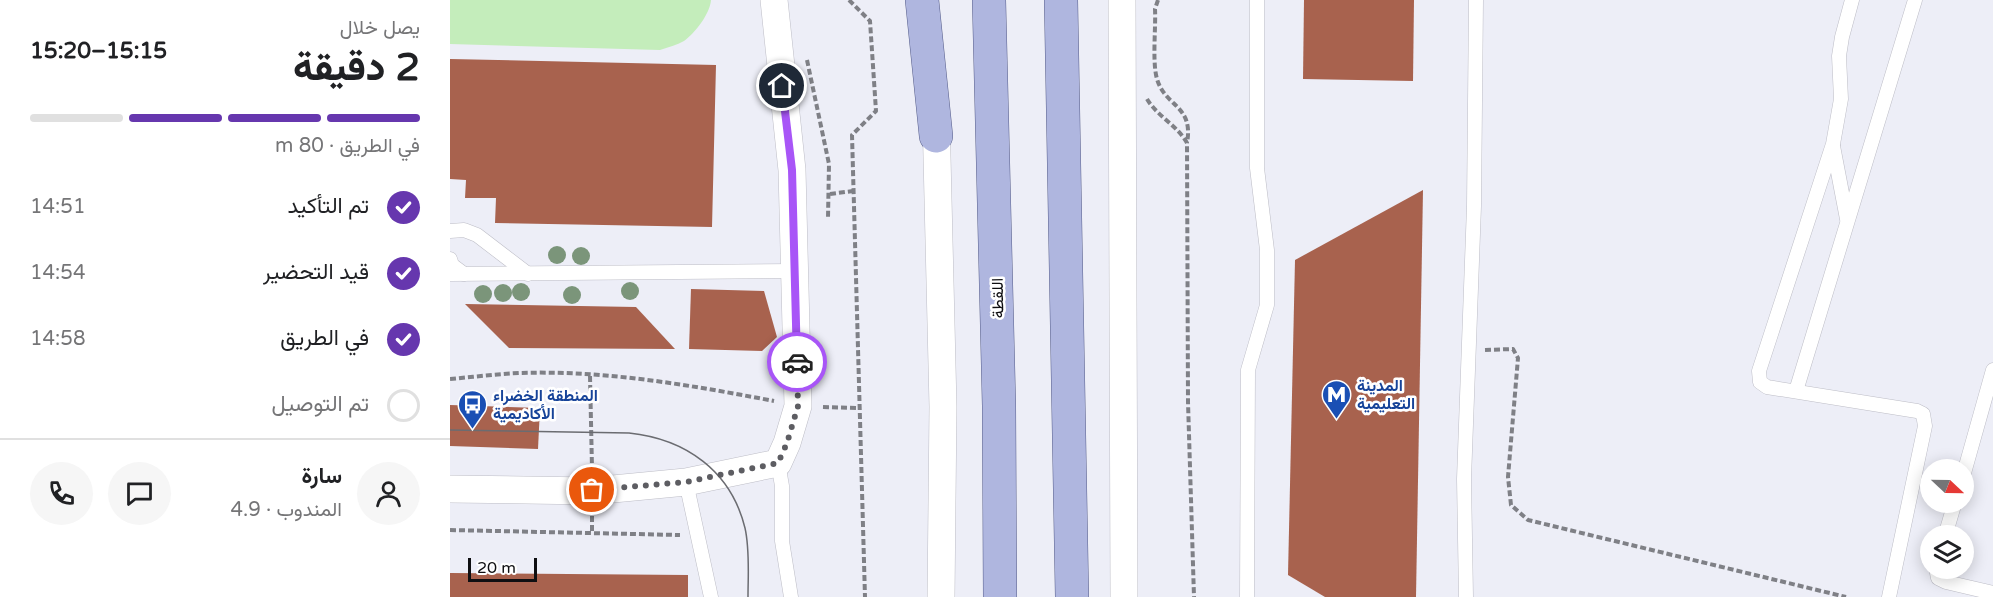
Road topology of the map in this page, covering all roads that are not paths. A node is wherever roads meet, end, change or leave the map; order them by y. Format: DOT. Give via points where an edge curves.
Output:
graph roads {
  1 [pos="774,0"];
  2 [pos="922,0"];
  3 [pos="939,0"];
  4 [pos="975,0"];
  5 [pos="989,0"];
  6 [pos="1061,0"];
  7 [pos="1078,0"];
  8 [pos="1122,0"];
  9 [pos="1257,0"];
  10 [pos="1476,0"];
  11 [pos="1852,0"];
  12 [pos="1915,0"];
  13 [pos="936,136"];
  14 [pos="1833,144"];
  15 [pos="1063,161"];
  16 [pos="994,166"];
  17 [pos="1847,222"];
  18 [pos="450,232"];
  19 [pos="450,259"];
  20 [pos="795,271"];
  21 [pos="457,274"];
  22 [pos="528,274"];
  23 [pos="1993,370"];
  24 [pos="1796,391"];
  25 [pos="783,453"];
  26 [pos="1968,459"];
  27 [pos="686,482"];
  28 [pos="450,489"];
  29 [pos="1940,579"];
  30 [pos="1993,593"];
  31 [pos="711,597"];
  32 [pos="790,597"];
  33 [pos="941,597"];
  34 [pos="1000,597"];
  35 [pos="1072,597"];
  36 [pos="1124,597"];
  37 [pos="1246,597"];
  38 [pos="1466,597"];
  39 [pos="1890,597"];
  1 -- 20 [label="street" via="792,170"];
  2 -- 13 [label="main road"];
  3 -- 13 [label="street"];
  4 -- 16 [label="main road" via="979,86"];
  5 -- 16 [label="main road, اللقطة"];
  6 -- 15 [label="main road"];
  7 -- 15 [label="main road" via="1077,81"];
  8 -- 36 [label="street"];
  9 -- 37 [label="lane" via="1257,168 1267,250 1267,305 1248,370"];
  10 -- 38 [label="lane" via="1474,206 1464,479"];
  11 -- 14 [label="lane" via="1839,57 1841,99"];
  12 -- 17 [label="lane"];
  13 -- 33 [label="street" via="943,407"];
  14 -- 17 [label="lane"];
  14 -- 24 [label="lane" via="1759,371 1760,382 1767,387"];
  15 -- 35 [label="main road"];
  16 -- 34 [label="main road, اللقطة"];
  17 -- 24 [label="lane"];
  18 -- 22 [label="lane" via="464,230 477,235"];
  19 -- 21 [label="lane"];
  20 -- 22 [label="lane"];
  20 -- 25 [label="street" via="798,406"];
  21 -- 22 [label="lane"];
  23 -- 26 [label="lane"];
  24 -- 39 [label="lane" via="1923,414 1925,426"];
  25 -- 27 [label="street"];
  25 -- 32 [label="lane" via="782,541"];
  27 -- 28 [label="street" via="592,490"];
  27 -- 31 [label="lane"];
  29 -- 30 [label="lane"];
}
